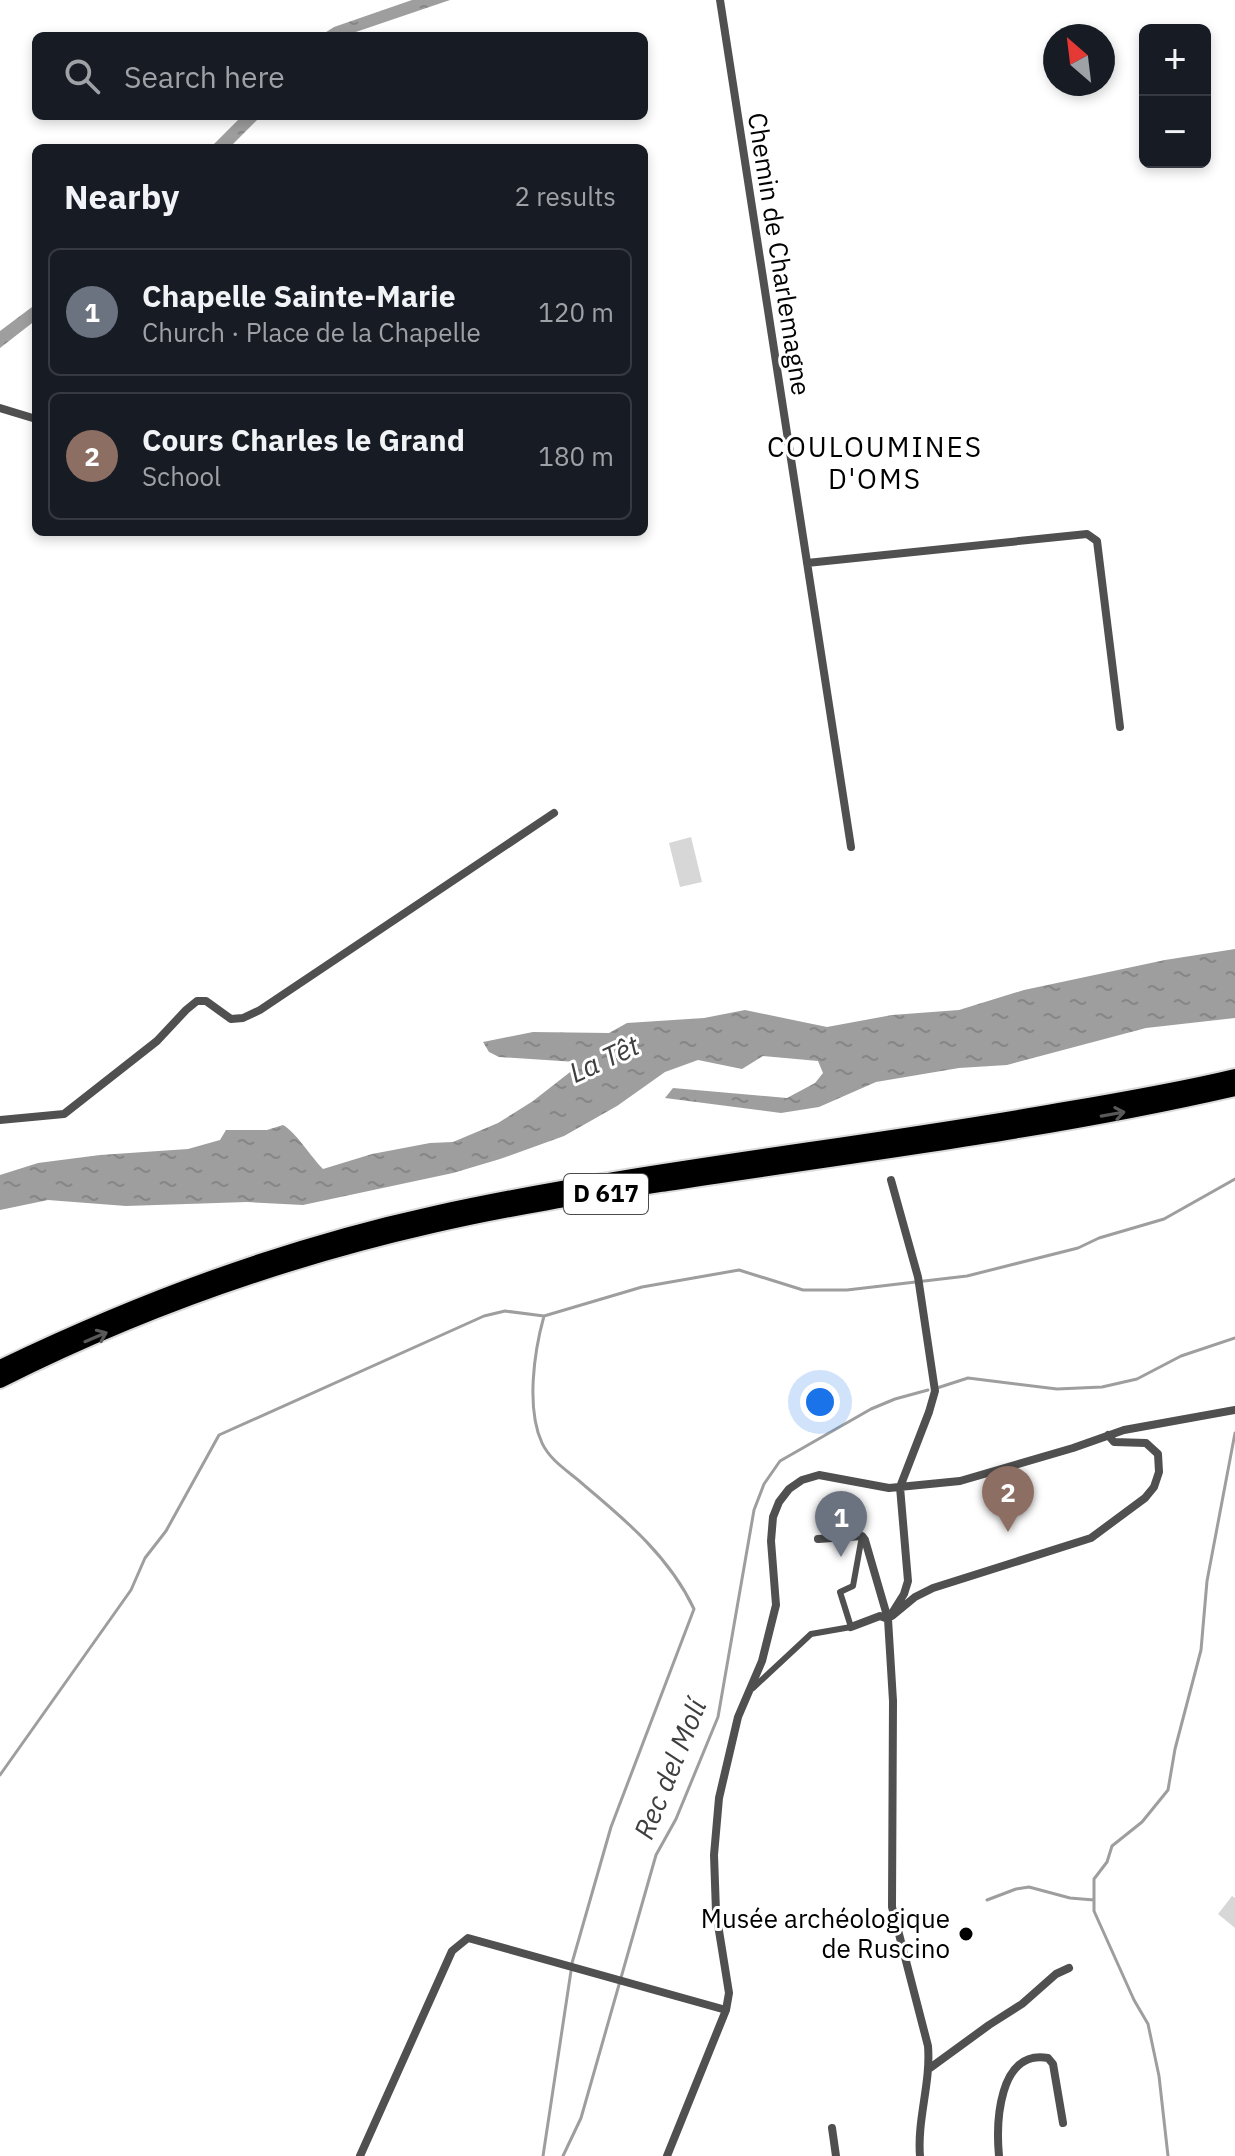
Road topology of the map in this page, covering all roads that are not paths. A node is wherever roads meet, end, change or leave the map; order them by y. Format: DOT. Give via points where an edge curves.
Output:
graph roads {
  1 [pos="720,0"];
  2 [pos="0,408"];
  3 [pos="32,418"];
  4 [pos="807,563"];
  5 [pos="1120,727"];
  6 [pos="554,813"];
  7 [pos="851,847"];
  8 [pos="1235,1076"];
  9 [pos="1235,1089"];
  10 [pos="0,1120"];
  11 [pos="891,1180"];
  12 [pos="0,1367"];
  13 [pos="0,1381"];
  14 [pos="1235,1410"];
  15 [pos="1108,1435"];
  16 [pos="900,1487"];
  17 [pos="862,1536"];
  18 [pos="818,1539"];
  19 [pos="888,1619"];
  20 [pos="851,1627"];
  21 [pos="753,1688"];
  22 [pos="1069,1968"];
  23 [pos="726,2010"];
  24 [pos="930,2068"];
  25 [pos="1063,2123"];
  26 [pos="832,2128"];
  27 [pos="360,2156"];
  28 [pos="667,2156"];
  29 [pos="836,2156"];
  30 [pos="920,2156"];
  31 [pos="999,2156"];
  1 -- 4 [label="street, Chemin de Charlemagne"];
  2 -- 3 [label="street"];
  4 -- 5 [label="street" via="1087,534 1097,541"];
  4 -- 7 [label="street, Chemin de Charlemagne"];
  6 -- 10 [label="street" via="260,1010 231,1019 206,1001 197,1001 157,1041 64,1114"];
  8 -- 12 [label="highway, D 617" via="967,1126 516,1196 393,1223 185,1287"];
  13 -- 9 [label="highway, D 617, one-way" via="204,1293 422,1228 1110,1115"];
  11 -- 16 [label="street" via="919,1284 934,1388"];
  14 -- 15 [label="street"];
  15 -- 16 [label="street" via="960,1481"];
  15 -- 19 [label="street" via="1114,1442 1146,1443 1158,1454 1159,1472 1145,1498 1091,1538 933,1588"];
  16 -- 19 [label="street" via="908,1581"];
  16 -- 21 [label="street" via="819,1475 802,1480 779,1502 771,1541 776,1605"];
  17 -- 18 [label="street"];
  17 -- 19 [label="street"];
  17 -- 20 [label="street" via="853,1586 840,1592"];
  19 -- 20 [label="street" via="880,1616"];
  19 -- 24 [label="street" via="892,1907"];
  20 -- 21 [label="street" via="811,1634"];
  21 -- 23 [label="street" via="738,1717 717,1812 716,1912 729,1993"];
  22 -- 24 [label="street"];
  23 -- 27 [label="street" via="468,1938 452,1951"];
  23 -- 28 [label="street"];
  24 -- 30 [label="street"];
  25 -- 31 [label="street" via="1053,2064 1048,2058 1031,2058 1008,2080 999,2101"];
  26 -- 29 [label="street"];
}
